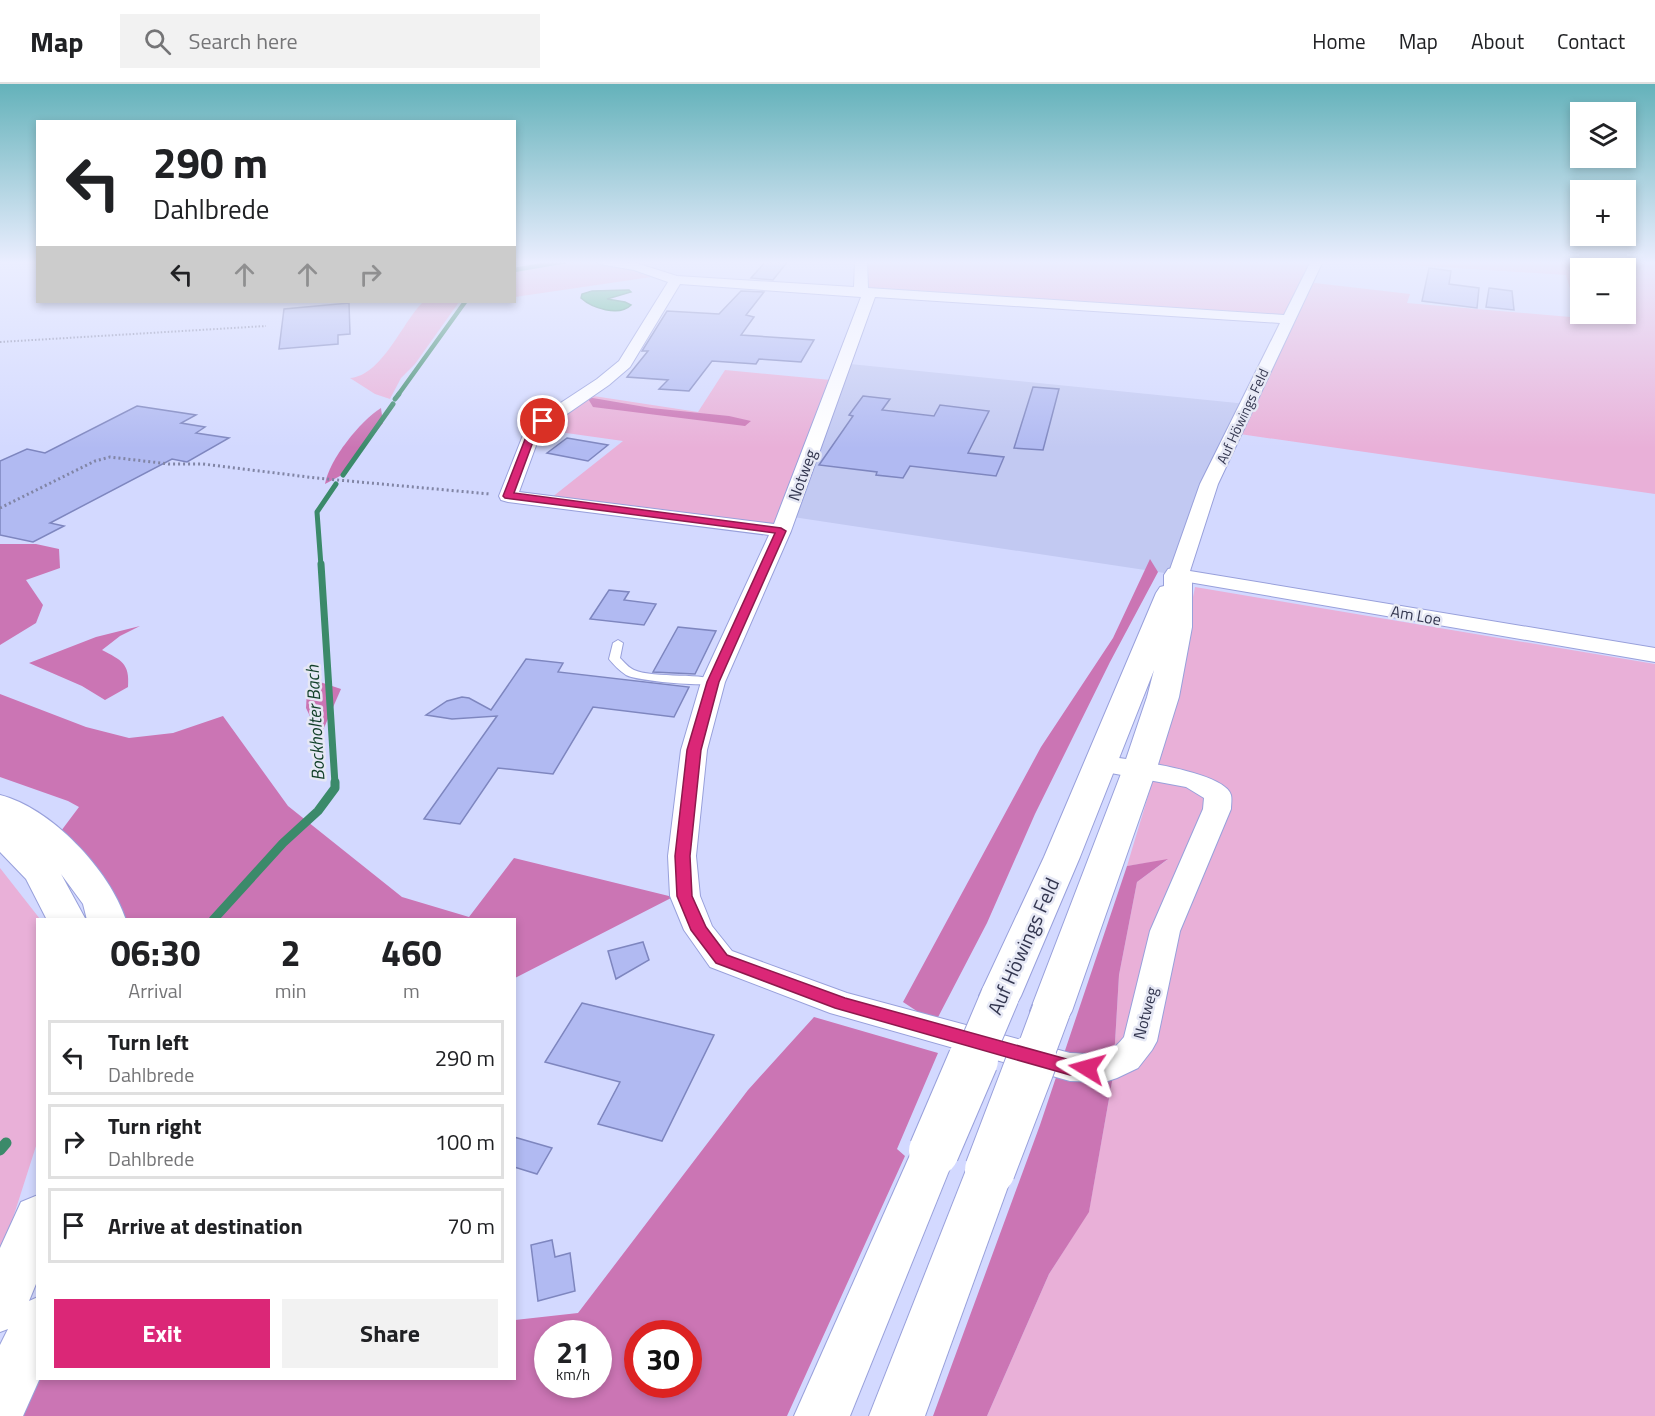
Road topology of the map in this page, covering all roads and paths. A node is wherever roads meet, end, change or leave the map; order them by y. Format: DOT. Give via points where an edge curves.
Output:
graph roads {
  1 [pos="650,323"];
  2 [pos="858,323"];
  3 [pos="1285,323"];
  4 [pos="266,326"];
  5 [pos="0,342"];
  6 [pos="508,496"];
  7 [pos="0,508"];
  8 [pos="781,531"];
  9 [pos="1178,575"];
  10 [pos="618,643"];
  11 [pos="1655,655"];
  12 [pos="713,682"];
  13 [pos="1100,763"];
  14 [pos="1139,771"];
  15 [pos="0,806"];
  16 [pos="0,831"];
  17 [pos="66,918"];
  18 [pos="105,918"];
  19 [pos="36,1222"];
  20 [pos="0,1307"];
  21 [pos="36,1326"];
  22 [pos="0,1405"];
  23 [pos="822,1416"];
  24 [pos="897,1416"];
  1 -- 6 [label="street" via="625,364 533,429"];
  2 -- 8 [label="street, Notweg"];
  3 -- 9 [label="street, Auf Höwings Feld" via="1209,484"];
  4 -- 5 [label="path"];
  6 -- 7 [label="path" via="110,457"];
  6 -- 8 [label="street"];
  8 -- 12 [label="street, Notweg"];
  9 -- 11 [label="street, Am Loe"];
  9 -- 13 [label="main road, Auf Höwings Feld"];
  9 -- 14 [label="main road, Auf Höwings Feld" via="1178,627 1163,698"];
  10 -- 12 [label="lane" via="614,659 631,673"];
  12 -- 14 [label="street, Notweg" via="694,750 682,856 685,896 699,930 722,959 841,1004 1070,1068 1104,1068 1126,1059 1140,1041 1165,931 1217,809 1218,795 1199,782"];
  13 -- 14 [label="street, Notweg"];
  13 -- 23 [label="main road, Auf Höwings Feld, bridge"];
  14 -- 24 [label="main road, Auf Höwings Feld, bridge"];
  15 -- 18 [label="main road" via="33,826 66,855 101,901"];
  16 -- 17 [label="main road" via="41,872"];
  19 -- 20 [label="main road"];
  21 -- 22 [label="main road"];
}
